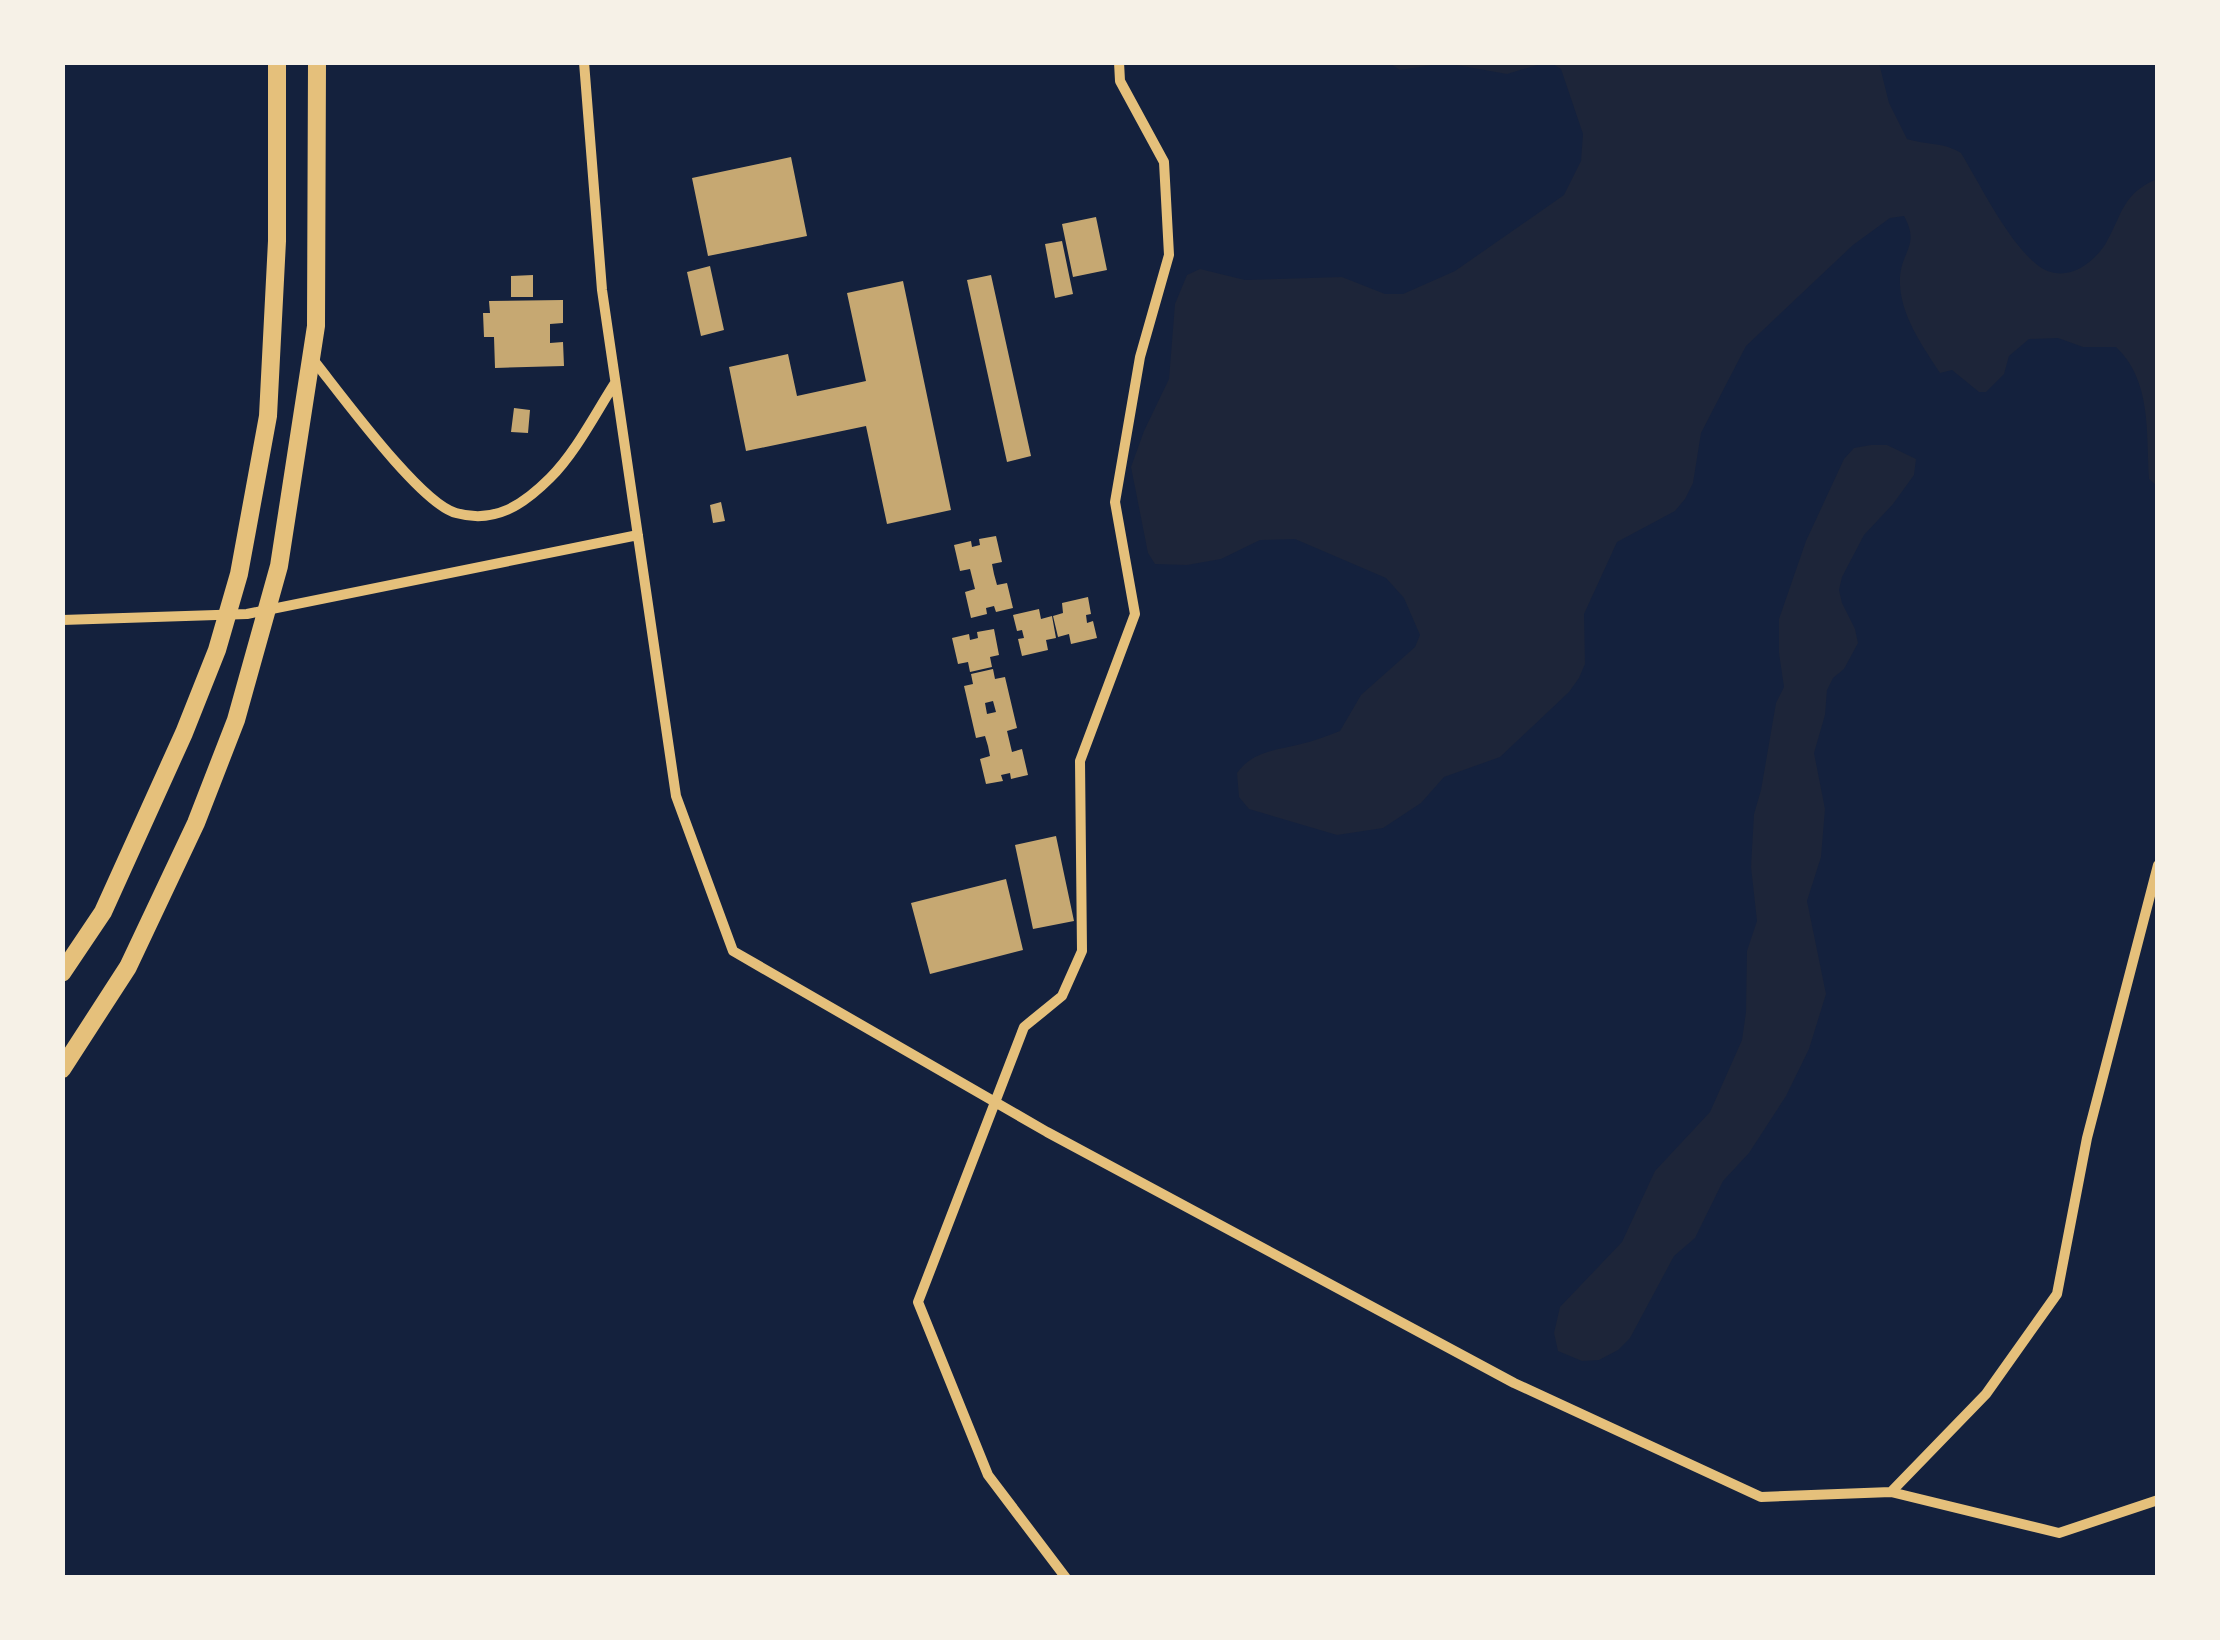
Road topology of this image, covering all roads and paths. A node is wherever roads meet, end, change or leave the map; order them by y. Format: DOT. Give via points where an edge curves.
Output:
graph roads {
  1 [pos="277,62"];
  2 [pos="317,62"];
  3 [pos="584,62"];
  4 [pos="1119,62"];
  5 [pos="311,356"];
  6 [pos="616,382"];
  7 [pos="638,536"];
  8 [pos="62,620"];
  9 [pos="2158,864"];
  10 [pos="62,974"];
  11 [pos="62,1069"];
  12 [pos="994,1101"];
  13 [pos="1891,1492"];
  14 [pos="2158,1500"];
  15 [pos="1066,1578"];
  1 -- 10 [label="highway" via="268,416 239,574 184,733 103,912"];
  2 -- 5 [label="highway"];
  3 -- 6 [label="street"];
  4 -- 12 [label="street" via="1120,81 1164,162 1169,255 1140,357 1115,502 1135,614 1080,761 1082,951 1062,996 1024,1026"];
  5 -- 6 [label="street" via="402,469 451,512 476,516 510,511 554,475"];
  5 -- 11 [label="highway" via="279,566 236,720 128,968"];
  6 -- 7 [label="street"];
  7 -- 8 [label="street" via="247,614"];
  7 -- 12 [label="street" via="676,796 732,950"];
  9 -- 13 [label="street" via="2087,1138 2057,1294 1986,1394"];
  12 -- 13 [label="street" via="1514,1383 1761,1497"];
  12 -- 15 [label="street" via="918,1302 988,1474"];
  13 -- 14 [label="street" via="2059,1534"];
}
